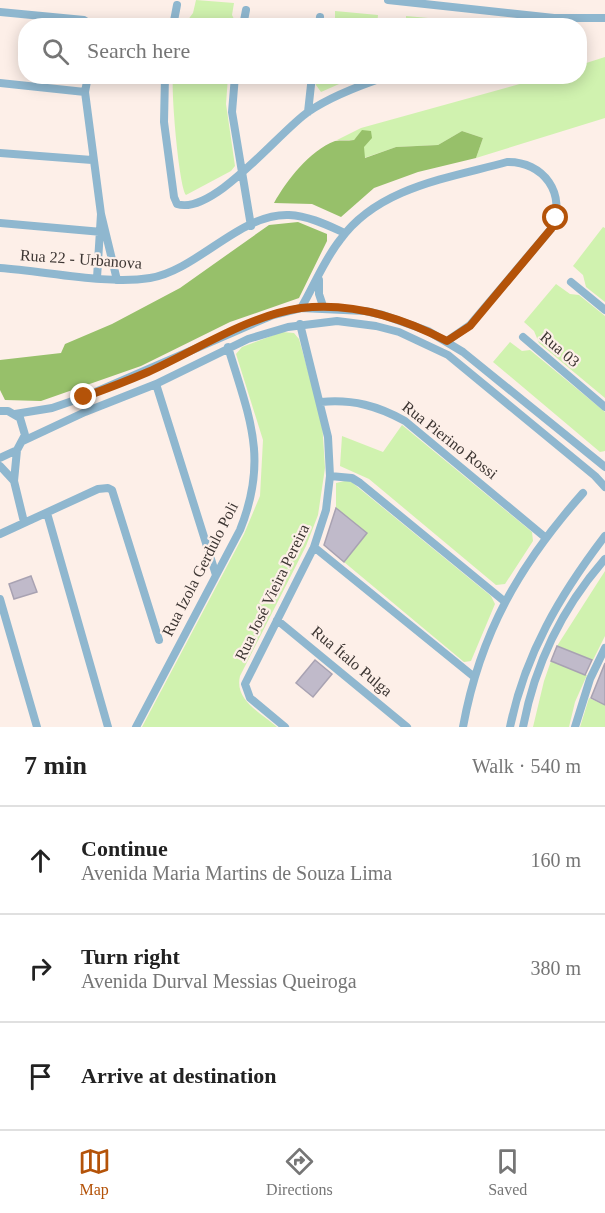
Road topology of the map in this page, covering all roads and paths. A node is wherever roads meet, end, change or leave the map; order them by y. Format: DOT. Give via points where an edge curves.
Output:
graph roads {
  1 [pos="388,0"];
  2 [pos="177,4"];
  3 [pos="246,10"];
  4 [pos="0,12"];
  5 [pos="63,18"];
  6 [pos="174,18"];
  7 [pos="244,18"];
  8 [pos="605,18"];
  9 [pos="0,83"];
  10 [pos="86,84"];
  11 [pos="165,84"];
  12 [pos="234,84"];
  13 [pos="311,84"];
  14 [pos="367,84"];
  15 [pos="85,92"];
  16 [pos="308,112"];
  17 [pos="0,153"];
  18 [pos="92,160"];
  19 [pos="242,175"];
  20 [pos="0,223"];
  21 [pos="250,226"];
  22 [pos="102,232"];
  23 [pos="345,233"];
  24 [pos="0,268"];
  25 [pos="319,277"];
  26 [pos="97,278"];
  27 [pos="117,280"];
  28 [pos="571,282"];
  29 [pos="302,308"];
  30 [pos="324,309"];
  31 [pos="605,310"];
  32 [pos="300,324"];
  33 [pos="470,326"];
  34 [pos="523,337"];
  35 [pos="447,341"];
  36 [pos="228,347"];
  37 [pos="463,352"];
  38 [pos="156,384"];
  39 [pos="321,402"];
  40 [pos="605,407"];
  41 [pos="0,411"];
  42 [pos="15,414"];
  43 [pos="23,441"];
  44 [pos="17,450"];
  45 [pos="0,458"];
  46 [pos="603,463"];
  47 [pos="0,466"];
  48 [pos="330,476"];
  49 [pos="14,481"];
  50 [pos="605,487"];
  51 [pos="583,493"];
  52 [pos="47,513"];
  53 [pos="24,522"];
  54 [pos="0,534"];
  55 [pos="605,536"];
  56 [pos="546,538"];
  57 [pos="314,547"];
  58 [pos="605,559"];
  59 [pos="216,575"];
  60 [pos="0,599"];
  61 [pos="504,601"];
  62 [pos="277,620"];
  63 [pos="159,640"];
  64 [pos="605,648"];
  65 [pos="473,676"];
  66 [pos="37,727"];
  67 [pos="108,727"];
  68 [pos="136,727"];
  69 [pos="285,727"];
  70 [pos="407,727"];
  71 [pos="463,727"];
  72 [pos="510,727"];
  73 [pos="523,727"];
  74 [pos="575,727"];
  1 -- 8 [label="street" via="554,18"];
  2 -- 6 [label="street"];
  3 -- 7 [label="street"];
  4 -- 5 [label="street"];
  9 -- 15 [label="street"];
  10 -- 15 [label="street"];
  11 -- 19 [label="street" via="164,122 174,197 181,206 195,204"];
  12 -- 19 [label="street" via="232,112"];
  13 -- 16 [label="street"];
  14 -- 16 [label="street"];
  15 -- 18 [label="street"];
  16 -- 19 [label="street"];
  17 -- 18 [label="street"];
  18 -- 22 [label="street"];
  19 -- 21 [label="street"];
  20 -- 22 [label="street"];
  21 -- 23 [label="street, Rua 22 - Urbanova" via="290,215"];
  21 -- 27 [label="street, Rua 22 - Urbanova" via="159,276"];
  22 -- 26 [label="street"];
  22 -- 27 [label="street"];
  23 -- 25 [label="street"];
  23 -- 33 [label="street" via="381,203 416,187 507,162 535,168 554,189 554,224"];
  24 -- 26 [label="street, Rua 22 - Urbanova"];
  25 -- 29 [label="street"];
  25 -- 30 [label="street"];
  26 -- 27 [label="street, Rua 22 - Urbanova"];
  28 -- 31 [label="street"];
  29 -- 30 [label="street"];
  29 -- 42 [label="street" via="273,315 84,397 52,408"];
  30 -- 35 [label="street" via="383,315"];
  32 -- 36 [label="street"];
  32 -- 39 [label="street, Rua José Vieira Pereira"];
  32 -- 50 [label="street" via="337,321 376,326 420,340 448,355"];
  33 -- 35 [label="street"];
  33 -- 37 [label="street"];
  34 -- 40 [label="street, Rua 03"];
  35 -- 37 [label="street"];
  36 -- 38 [label="street"];
  36 -- 59 [label="street, Rua Izola Gerdulo Poli" via="252,428 256,467 247,513"];
  37 -- 46 [label="street"];
  38 -- 43 [label="street"];
  38 -- 59 [label="street"];
  39 -- 48 [label="street, Rua José Vieira Pereira"];
  39 -- 56 [label="street, Rua Pierino Rossi" via="360,402 405,421"];
  41 -- 42 [label="street"];
  42 -- 43 [label="street" via="23,423"];
  43 -- 44 [label="street"];
  44 -- 45 [label="street"];
  44 -- 49 [label="street"];
  47 -- 49 [label="street"];
  48 -- 57 [label="street, Rua José Vieira Pereira" via="324,518"];
  48 -- 61 [label="street" via="352,478 360,483"];
  49 -- 53 [label="street"];
  51 -- 56 [label="street"];
  52 -- 53 [label="street"];
  52 -- 63 [label="street" via="98,489 108,488 116,497"];
  52 -- 67 [label="street"];
  53 -- 54 [label="street"];
  55 -- 72 [label="street" via="572,579 537,641"];
  56 -- 61 [label="street"];
  57 -- 62 [label="street, Rua José Vieira Pereira"];
  57 -- 65 [label="street"];
  58 -- 73 [label="street" via="558,626 529,697"];
  59 -- 68 [label="street, Rua Izola Gerdulo Poli"];
  60 -- 66 [label="street"];
  61 -- 65 [label="street"];
  62 -- 69 [label="street, Rua José Vieira Pereira" via="246,679 246,689 250,698"];
  62 -- 70 [label="street, Rua Ítalo Pulga"];
  64 -- 74 [label="street" via="590,679"];
  65 -- 71 [label="street"];
}
